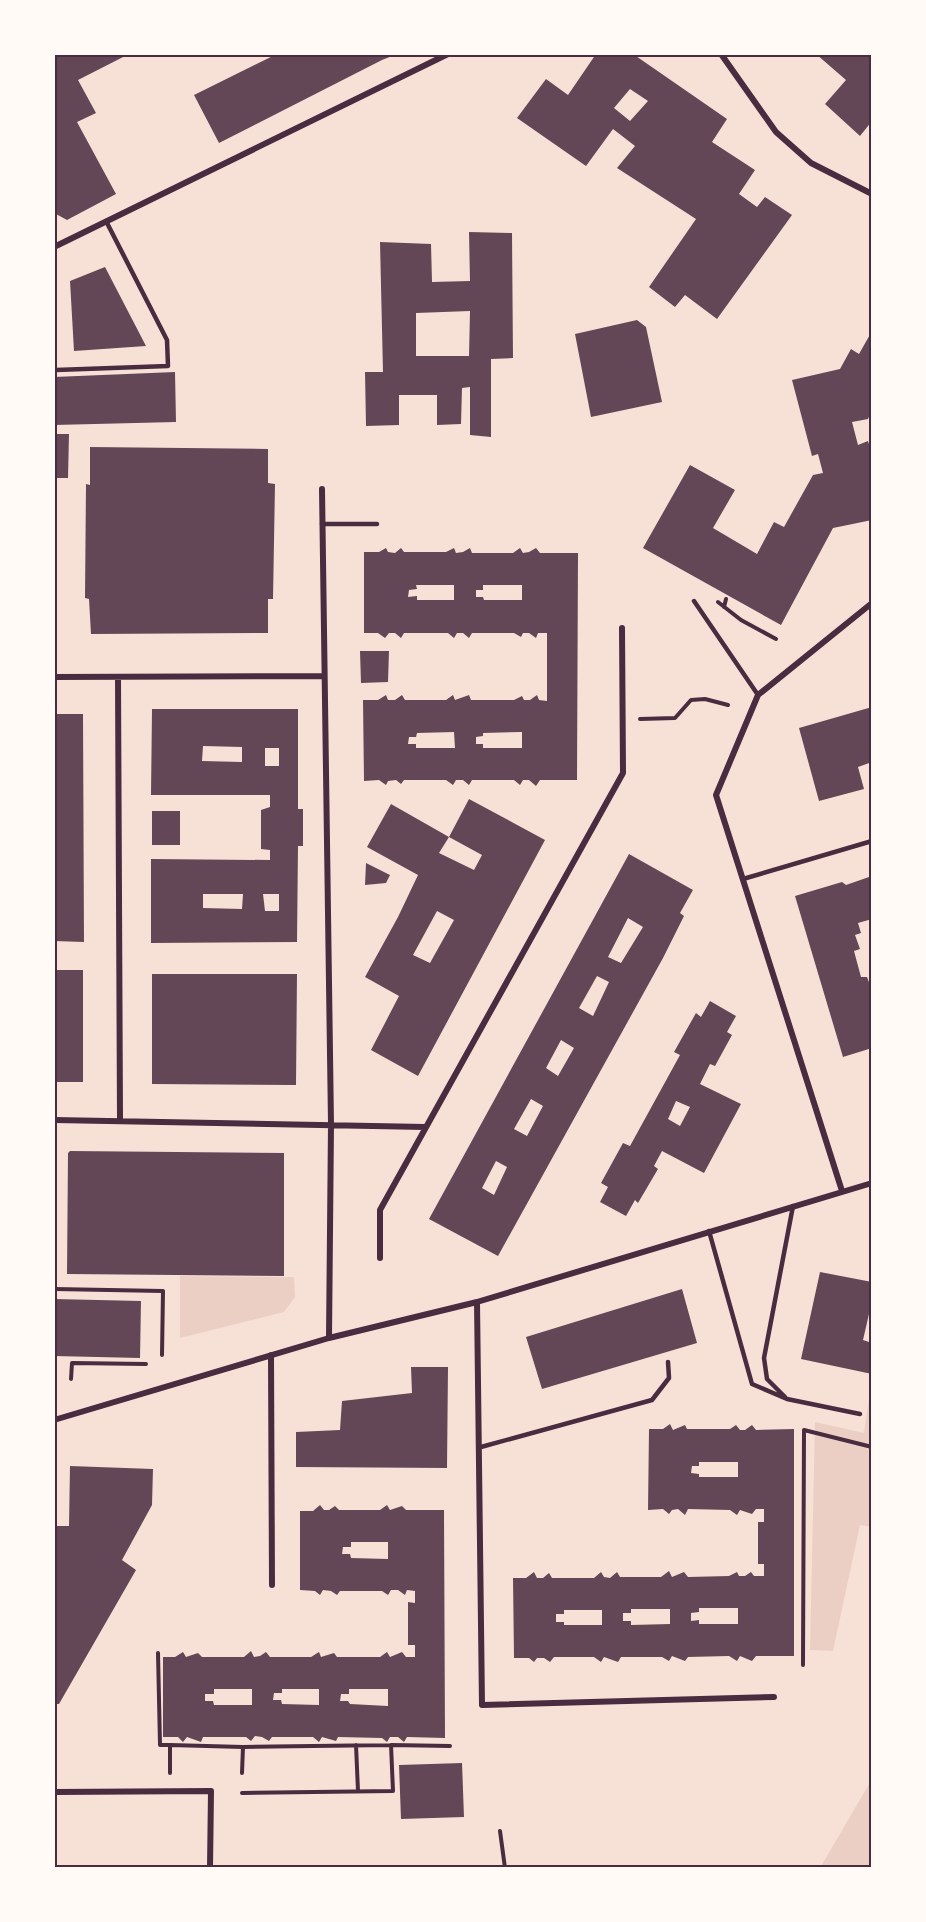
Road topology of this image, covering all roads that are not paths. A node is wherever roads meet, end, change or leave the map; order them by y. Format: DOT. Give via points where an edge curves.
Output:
graph roads {
  1 [pos="448,54"];
  2 [pos="721,54"];
  3 [pos="872,194"];
  4 [pos="106,221"];
  5 [pos="54,247"];
  6 [pos="56,370"];
  7 [pos="322,489"];
  8 [pos="322,524"];
  9 [pos="377,524"];
  10 [pos="694,601"];
  11 [pos="872,603"];
  12 [pos="622,628"];
  13 [pos="323,676"];
  14 [pos="54,677"];
  15 [pos="118,677"];
  16 [pos="758,694"];
  17 [pos="872,841"];
  18 [pos="743,879"];
  19 [pos="54,1120"];
  20 [pos="120,1120"];
  21 [pos="331,1124"];
  22 [pos="425,1127"];
  23 [pos="872,1183"];
  24 [pos="842,1191"];
  25 [pos="793,1206"];
  26 [pos="709,1232"];
  27 [pos="380,1258"];
  28 [pos="477,1302"];
  29 [pos="329,1338"];
  30 [pos="271,1355"];
  31 [pos="668,1362"];
  32 [pos="787,1399"];
  33 [pos="860,1414"];
  34 [pos="54,1420"];
  35 [pos="481,1447"];
  36 [pos="272,1585"];
  37 [pos="774,1697"];
  38 [pos="54,1792"];
  39 [pos="210,1868"];
  1 -- 4 [label="street"];
  2 -- 3 [label="street" via="776,132 811,163"];
  4 -- 5 [label="street"];
  4 -- 6 [label="lane" via="167,340 168,366"];
  7 -- 8 [label="street"];
  8 -- 9 [label="lane"];
  8 -- 13 [label="street"];
  10 -- 16 [label="lane"];
  11 -- 16 [label="street"];
  12 -- 22 [label="street" via="623,773"];
  13 -- 15 [label="street"];
  13 -- 21 [label="street"];
  14 -- 15 [label="street"];
  15 -- 20 [label="street"];
  16 -- 18 [label="street" via="716,795"];
  17 -- 18 [label="lane"];
  18 -- 24 [label="street"];
  19 -- 20 [label="street"];
  20 -- 21 [label="street"];
  21 -- 22 [label="street"];
  21 -- 29 [label="street"];
  22 -- 27 [label="street" via="380,1210"];
  23 -- 24 [label="street"];
  24 -- 25 [label="street"];
  25 -- 26 [label="street"];
  25 -- 32 [label="lane" via="764,1358 767,1379"];
  26 -- 28 [label="street"];
  26 -- 32 [label="lane" via="752,1384"];
  28 -- 29 [label="street"];
  28 -- 35 [label="street"];
  29 -- 30 [label="street"];
  30 -- 34 [label="street"];
  30 -- 36 [label="street"];
  31 -- 35 [label="lane" via="669,1378 652,1400"];
  32 -- 33 [label="lane"];
  35 -- 37 [label="street" via="482,1705"];
  38 -- 39 [label="street" via="210,1791"];
}
